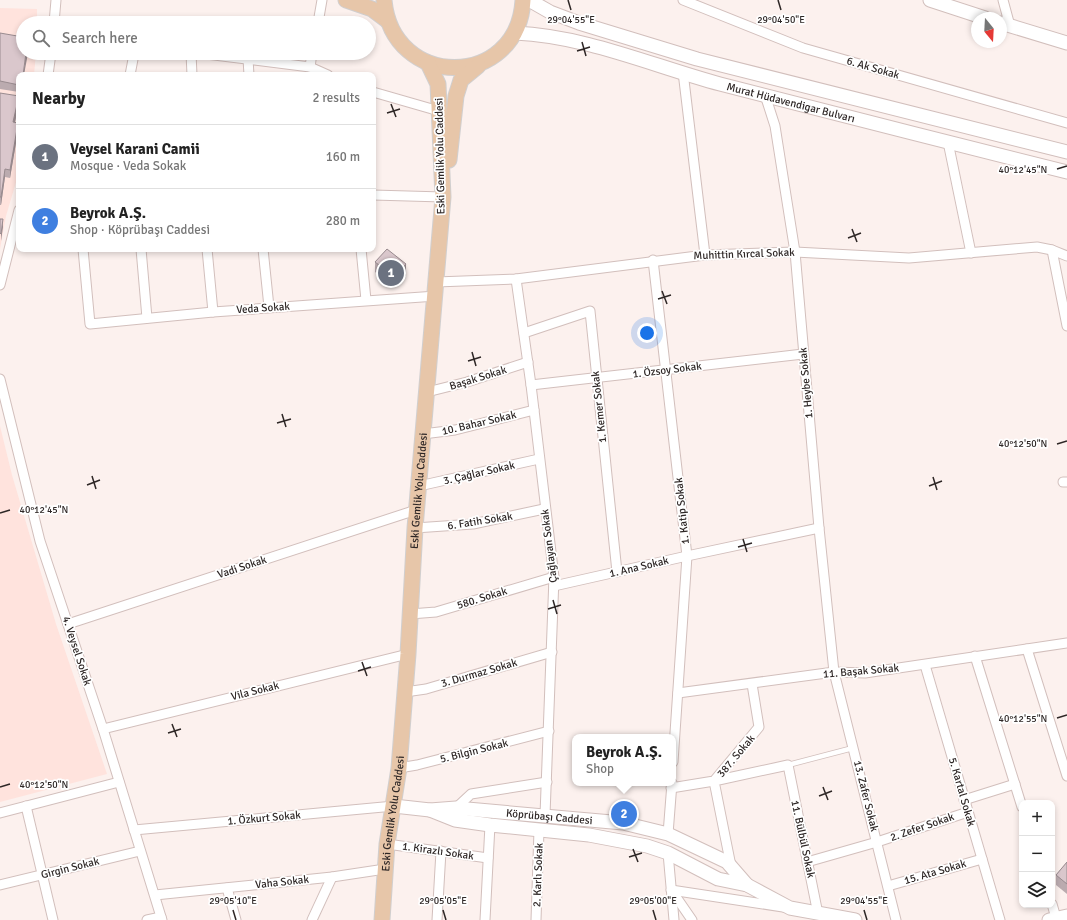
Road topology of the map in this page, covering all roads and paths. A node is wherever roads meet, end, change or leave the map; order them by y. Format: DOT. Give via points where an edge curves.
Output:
graph roads {
  1 [pos="56,0"];
  2 [pos="322,0"];
  3 [pos="346,0"];
  4 [pos="384,0"];
  5 [pos="523,0"];
  6 [pos="528,0"];
  7 [pos="683,0"];
  8 [pos="1003,0"];
  9 [pos="936,1"];
  10 [pos="1004,12"];
  11 [pos="971,13"];
  12 [pos="55,16"];
  13 [pos="319,16"];
  14 [pos="388,21"];
  15 [pos="1007,25"];
  16 [pos="515,33"];
  17 [pos="1067,43"];
  18 [pos="50,60"];
  19 [pos="135,60"];
  20 [pos="191,60"];
  21 [pos="248,60"];
  22 [pos="311,60"];
  23 [pos="486,61"];
  24 [pos="428,63"];
  25 [pos="310,67"];
  26 [pos="48,72"];
  27 [pos="131,72"];
  28 [pos="192,72"];
  29 [pos="249,72"];
  30 [pos="321,72"];
  31 [pos="683,72"];
  32 [pos="376,93"];
  33 [pos="765,95"];
  34 [pos="439,111"];
  35 [pos="1067,124"];
  36 [pos="948,142"];
  37 [pos="1067,152"];
  38 [pos="1067,172"];
  39 [pos="376,195"];
  40 [pos="443,197"];
  41 [pos="16,222"];
  42 [pos="1052,250"];
  43 [pos="83,252"];
  44 [pos="141,252"];
  45 [pos="207,252"];
  46 [pos="263,252"];
  47 [pos="361,252"];
  48 [pos="795,252"];
  49 [pos="971,253"];
  50 [pos="705,255"];
  51 [pos="1067,256"];
  52 [pos="654,260"];
  53 [pos="516,278"];
  54 [pos="0,285"];
  55 [pos="436,289"];
  56 [pos="366,300"];
  57 [pos="269,307"];
  58 [pos="213,312"];
  59 [pos="147,318"];
  60 [pos="1067,326"];
  61 [pos="524,333"];
  62 [pos="803,354"];
  63 [pos="528,362"];
  64 [pos="666,370"];
  65 [pos="596,378"];
  66 [pos="0,380"];
  67 [pos="531,385"];
  68 [pos="427,392"];
  69 [pos="534,410"];
  70 [pos="423,434"];
  71 [pos="539,459"];
  72 [pos="419,486"];
  73 [pos="544,509"];
  74 [pos="416,510"];
  75 [pos="415,528"];
  76 [pos="819,528"];
  77 [pos="687,556"];
  78 [pos="616,572"];
  79 [pos="554,577"];
  80 [pos="554,586"];
  81 [pos="410,614"];
  82 [pos="68,624"];
  83 [pos="1067,643"];
  84 [pos="1027,649"];
  85 [pos="552,652"];
  86 [pos="408,654"];
  87 [pos="975,656"];
  88 [pos="925,665"];
  89 [pos="834,672"];
  90 [pos="752,684"];
  91 [pos="405,692"];
  92 [pos="678,693"];
  93 [pos="102,729"];
  94 [pos="549,731"];
  95 [pos="675,734"];
  96 [pos="853,748"];
  97 [pos="788,764"];
  98 [pos="398,768"];
  99 [pos="1067,776"];
  100 [pos="714,781"];
  101 [pos="119,782"];
  102 [pos="547,782"];
  103 [pos="1015,784"];
  104 [pos="676,785"];
  105 [pos="672,786"];
  106 [pos="964,800"];
  107 [pos="1020,800"];
  108 [pos="26,806"];
  109 [pos="394,806"];
  110 [pos="968,812"];
  111 [pos="0,813"];
  112 [pos="455,814"];
  113 [pos="545,815"];
  114 [pos="490,825"];
  115 [pos="134,830"];
  116 [pos="539,830"];
  117 [pos="668,834"];
  118 [pos="877,842"];
  119 [pos="387,844"];
  120 [pos="140,851"];
  121 [pos="440,851"];
  122 [pos="668,853"];
  123 [pos="488,858"];
  124 [pos="982,859"];
  125 [pos="807,862"];
  126 [pos="731,866"];
  127 [pos="385,869"];
  128 [pos="42,874"];
  129 [pos="332,877"];
  130 [pos="0,885"];
  131 [pos="747,885"];
  132 [pos="888,886"];
  133 [pos="227,888"];
  134 [pos="671,890"];
  135 [pos="155,895"];
  136 [pos="790,908"];
  137 [pos="1053,908"];
  138 [pos="818,914"];
  139 [pos="161,918"];
  140 [pos="1057,918"];
  141 [pos="52,920"];
  142 [pos="147,920"];
  143 [pos="236,920"];
  144 [pos="312,920"];
  145 [pos="382,920"];
  146 [pos="437,920"];
  147 [pos="485,920"];
  148 [pos="536,920"];
  149 [pos="674,920"];
  150 [pos="692,920"];
  151 [pos="851,920"];
  152 [pos="896,920"];
  153 [pos="1000,920"];
  1 -- 12 [label="street"];
  2 -- 13 [label="street"];
  3 -- 14 [label="main road" via="372,9"];
  4 -- 14 [label="main road"];
  5 -- 16 [label="main road" via="523,13"];
  6 -- 37 [label="main road, Murat Hüdavendigar Bulvarı" via="579,24 697,58"];
  7 -- 35 [label="street, 6. Ak Sokak" via="803,48"];
  8 -- 10 [label="street"];
  9 -- 11 [label="main road"];
  14 -- 24 [label="main road" via="396,39 410,53"];
  15 -- 17 [label="main road"];
  16 -- 23 [label="main road" via="503,49"];
  16 -- 31 [label="main road, Murat Hüdavendigar Bulvarı" via="542,34 599,47"];
  18 -- 26 [label="street"];
  19 -- 27 [label="street"];
  20 -- 28 [label="street"];
  21 -- 25 [label="street"];
  21 -- 29 [label="street"];
  22 -- 25 [label="street"];
  23 -- 24 [label="main road" via="467,67 447,68"];
  23 -- 40 [label="main road" via="461,80 456,96"];
  24 -- 34 [label="main road, Eski Gemlik Yolu Caddesi" via="438,84"];
  25 -- 30 [label="street"];
  31 -- 33 [label="main road, Murat Hüdavendigar Bulvarı"];
  31 -- 50 [label="street"];
  32 -- 34 [label="street"];
  33 -- 36 [label="main road, Murat Hüdavendigar Bulvarı"];
  33 -- 48 [label="street, 1. Heybe Sokak" via="775,126"];
  34 -- 40 [label="main road, Eski Gemlik Yolu Caddesi"];
  36 -- 38 [label="main road, Murat Hüdavendigar Bulvarı"];
  36 -- 49 [label="street"];
  39 -- 40 [label="street"];
  40 -- 55 [label="main road, Eski Gemlik Yolu Caddesi"];
  41 -- 54 [label="street"];
  42 -- 49 [label="street, Muhittin Kırcal Sokak" via="1037,247"];
  42 -- 51 [label="street, Muhittin Kırcal Sokak"];
  42 -- 60 [label="street"];
  43 -- 59 [label="street, Veda Sokak" via="90,324"];
  44 -- 59 [label="street"];
  45 -- 58 [label="street"];
  46 -- 57 [label="street"];
  47 -- 56 [label="street"];
  48 -- 49 [label="street, Muhittin Kırcal Sokak" via="908,258"];
  48 -- 50 [label="street, Muhittin Kırcal Sokak"];
  48 -- 62 [label="street, 1. Heybe Sokak"];
  50 -- 52 [label="street, Muhittin Kırcal Sokak"];
  52 -- 53 [label="street, Muhittin Kırcal Sokak"];
  52 -- 64 [label="street, 1. Katip Sokak"];
  53 -- 55 [label="street, Muhittin Kırcal Sokak"];
  53 -- 61 [label="street, Çağlayan Sokak"];
  55 -- 56 [label="street, Veda Sokak"];
  55 -- 68 [label="main road, Eski Gemlik Yolu Caddesi"];
  56 -- 57 [label="street, Veda Sokak"];
  57 -- 58 [label="street, Veda Sokak"];
  58 -- 59 [label="street, Veda Sokak"];
  61 -- 63 [label="street, Çağlayan Sokak"];
  61 -- 65 [label="street, 1. Kemer Sokak" via="590,311"];
  62 -- 64 [label="street, 1. Özsoy Sokak"];
  62 -- 76 [label="street, 1. Heybe Sokak"];
  63 -- 67 [label="street, Çağlayan Sokak"];
  63 -- 68 [label="street, Başak Sokak"];
  64 -- 65 [label="street, 1. Özsoy Sokak"];
  64 -- 77 [label="street, 1. Katip Sokak"];
  65 -- 67 [label="street, 1. Özsoy Sokak"];
  65 -- 78 [label="street, 1. Kemer Sokak"];
  66 -- 82 [label="street, 4. Veysel Sokak" via="40,541"];
  67 -- 69 [label="street, Çağlayan Sokak"];
  68 -- 70 [label="main road, Eski Gemlik Yolu Caddesi"];
  69 -- 70 [label="street, 10. Bahar Sokak" via="455,430"];
  69 -- 71 [label="street, Çağlayan Sokak"];
  70 -- 72 [label="main road, Eski Gemlik Yolu Caddesi"];
  71 -- 72 [label="street, 3. Çağlar Sokak"];
  71 -- 73 [label="street, Çağlayan Sokak"];
  72 -- 74 [label="main road, Eski Gemlik Yolu Caddesi"];
  73 -- 75 [label="street, 6. Fatih Sokak" via="473,524"];
  73 -- 79 [label="street, Çağlayan Sokak"];
  74 -- 75 [label="main road, Eski Gemlik Yolu Caddesi"];
  74 -- 82 [label="street, Vadi Sokak"];
  75 -- 81 [label="main road, Eski Gemlik Yolu Caddesi"];
  76 -- 77 [label="street, 1. Ana Sokak"];
  76 -- 89 [label="street, 1. Heybe Sokak"];
  77 -- 78 [label="street, 1. Ana Sokak"];
  77 -- 92 [label="street, 1. Katip Sokak"];
  78 -- 80 [label="street, 1. Ana Sokak"];
  79 -- 80 [label="street, Çağlayan Sokak"];
  79 -- 81 [label="street, 580. Sokak" via="436,612"];
  80 -- 85 [label="street, Çağlayan Sokak"];
  81 -- 86 [label="main road, Eski Gemlik Yolu Caddesi"];
  82 -- 93 [label="street, 4. Veysel Sokak"];
  83 -- 84 [label="street, 11. Başak Sokak"];
  84 -- 87 [label="street, 11. Başak Sokak"];
  84 -- 99 [label="street"];
  85 -- 91 [label="street, 3. Durmaz Sokak"];
  85 -- 94 [label="street, Çağlayan Sokak"];
  86 -- 91 [label="main road, Eski Gemlik Yolu Caddesi"];
  86 -- 93 [label="street, Vila Sokak"];
  87 -- 88 [label="street, 11. Başak Sokak"];
  87 -- 103 [label="street"];
  88 -- 89 [label="street, 11. Başak Sokak" via="865,673"];
  88 -- 106 [label="street, 5. Kartal Sokak"];
  89 -- 90 [label="street, 11. Başak Sokak"];
  89 -- 96 [label="street, 13. Zafer Sokak"];
  90 -- 92 [label="street, 11. Başak Sokak"];
  90 -- 100 [label="street, 387. Sokak" via="759,727"];
  91 -- 98 [label="main road, Eski Gemlik Yolu Caddesi"];
  92 -- 95 [label="street, 1. Katip Sokak"];
  93 -- 101 [label="street, 4. Veysel Sokak"];
  94 -- 98 [label="street, 5. Bilgin Sokak"];
  94 -- 102 [label="street, Çağlayan Sokak"];
  96 -- 97 [label="lane"];
  96 -- 118 [label="street, 13. Zafer Sokak"];
  97 -- 100 [label="street"];
  97 -- 125 [label="street, 11. Bülbül Sokak"];
  98 -- 109 [label="main road, Eski Gemlik Yolu Caddesi"];
  100 -- 104 [label="street, 387. Sokak"];
  100 -- 126 [label="street, 387. Sokak"];
  101 -- 108 [label="street"];
  101 -- 115 [label="street, 4. Veysel Sokak"];
  102 -- 112 [label="street" via="471,794"];
  102 -- 113 [label="street, Çağlayan Sokak"];
  103 -- 106 [label="street"];
  103 -- 107 [label="street"];
  105 -- 117 [label="street"];
  106 -- 110 [label="street, 5. Kartal Sokak"];
  108 -- 111 [label="street"];
  108 -- 128 [label="street"];
  109 -- 112 [label="main road, Köprübaşı Caddesi"];
  109 -- 115 [label="street, 1. Özkurt Sokak"];
  109 -- 119 [label="main road, Eski Gemlik Yolu Caddesi"];
  110 -- 118 [label="street, 2. Zefer Sokak"];
  110 -- 124 [label="street, 5. Kartal Sokak"];
  112 -- 113 [label="main road, Köprübaşı Caddesi"];
  112 -- 114 [label="main road, Köprübaşı Caddesi"];
  113 -- 117 [label="main road, Köprübaşı Caddesi" via="622,823"];
  114 -- 116 [label="main road, Köprübaşı Caddesi"];
  114 -- 123 [label="street"];
  115 -- 120 [label="street, 4. Veysel Sokak"];
  116 -- 122 [label="main road, Köprübaşı Caddesi" via="622,840"];
  116 -- 148 [label="street, 2. Karlı Sokak"];
  117 -- 126 [label="main road, Köprübaşı Caddesi"];
  118 -- 125 [label="street, 2. Zefer Sokak"];
  118 -- 132 [label="street, 13. Zafer Sokak"];
  119 -- 121 [label="street, 1. Kirazlı Sokak"];
  119 -- 127 [label="main road, Eski Gemlik Yolu Caddesi"];
  120 -- 128 [label="street, Girgin Sokak"];
  120 -- 135 [label="street, 4. Veysel Sokak"];
  121 -- 123 [label="street, 1. Kirazlı Sokak"];
  121 -- 146 [label="street"];
  122 -- 131 [label="main road, Köprübaşı Caddesi" via="718,879"];
  122 -- 134 [label="street"];
  123 -- 147 [label="street"];
  124 -- 132 [label="street, 15. Ata Sokak"];
  124 -- 153 [label="street, 5. Kartal Sokak"];
  125 -- 138 [label="street, 11. Bülbül Sokak"];
  126 -- 131 [label="main road, Köprübaşı Caddesi"];
  127 -- 129 [label="street, Vaha Sokak"];
  127 -- 145 [label="main road, Eski Gemlik Yolu Caddesi"];
  128 -- 130 [label="street, Girgin Sokak"];
  128 -- 141 [label="street"];
  129 -- 133 [label="street, Vaha Sokak"];
  129 -- 144 [label="street"];
  131 -- 136 [label="main road, Köprübaşı Caddesi"];
  132 -- 152 [label="street, 13. Zafer Sokak"];
  133 -- 135 [label="street, Vaha Sokak"];
  133 -- 143 [label="street"];
  134 -- 136 [label="street"];
  134 -- 149 [label="street"];
  134 -- 150 [label="street"];
  135 -- 139 [label="street, 4. Veysel Sokak"];
  136 -- 138 [label="main road, Köprübaşı Caddesi"];
  137 -- 140 [label="street"];
  138 -- 151 [label="main road, Köprübaşı Caddesi"];
  139 -- 142 [label="street"];
}
